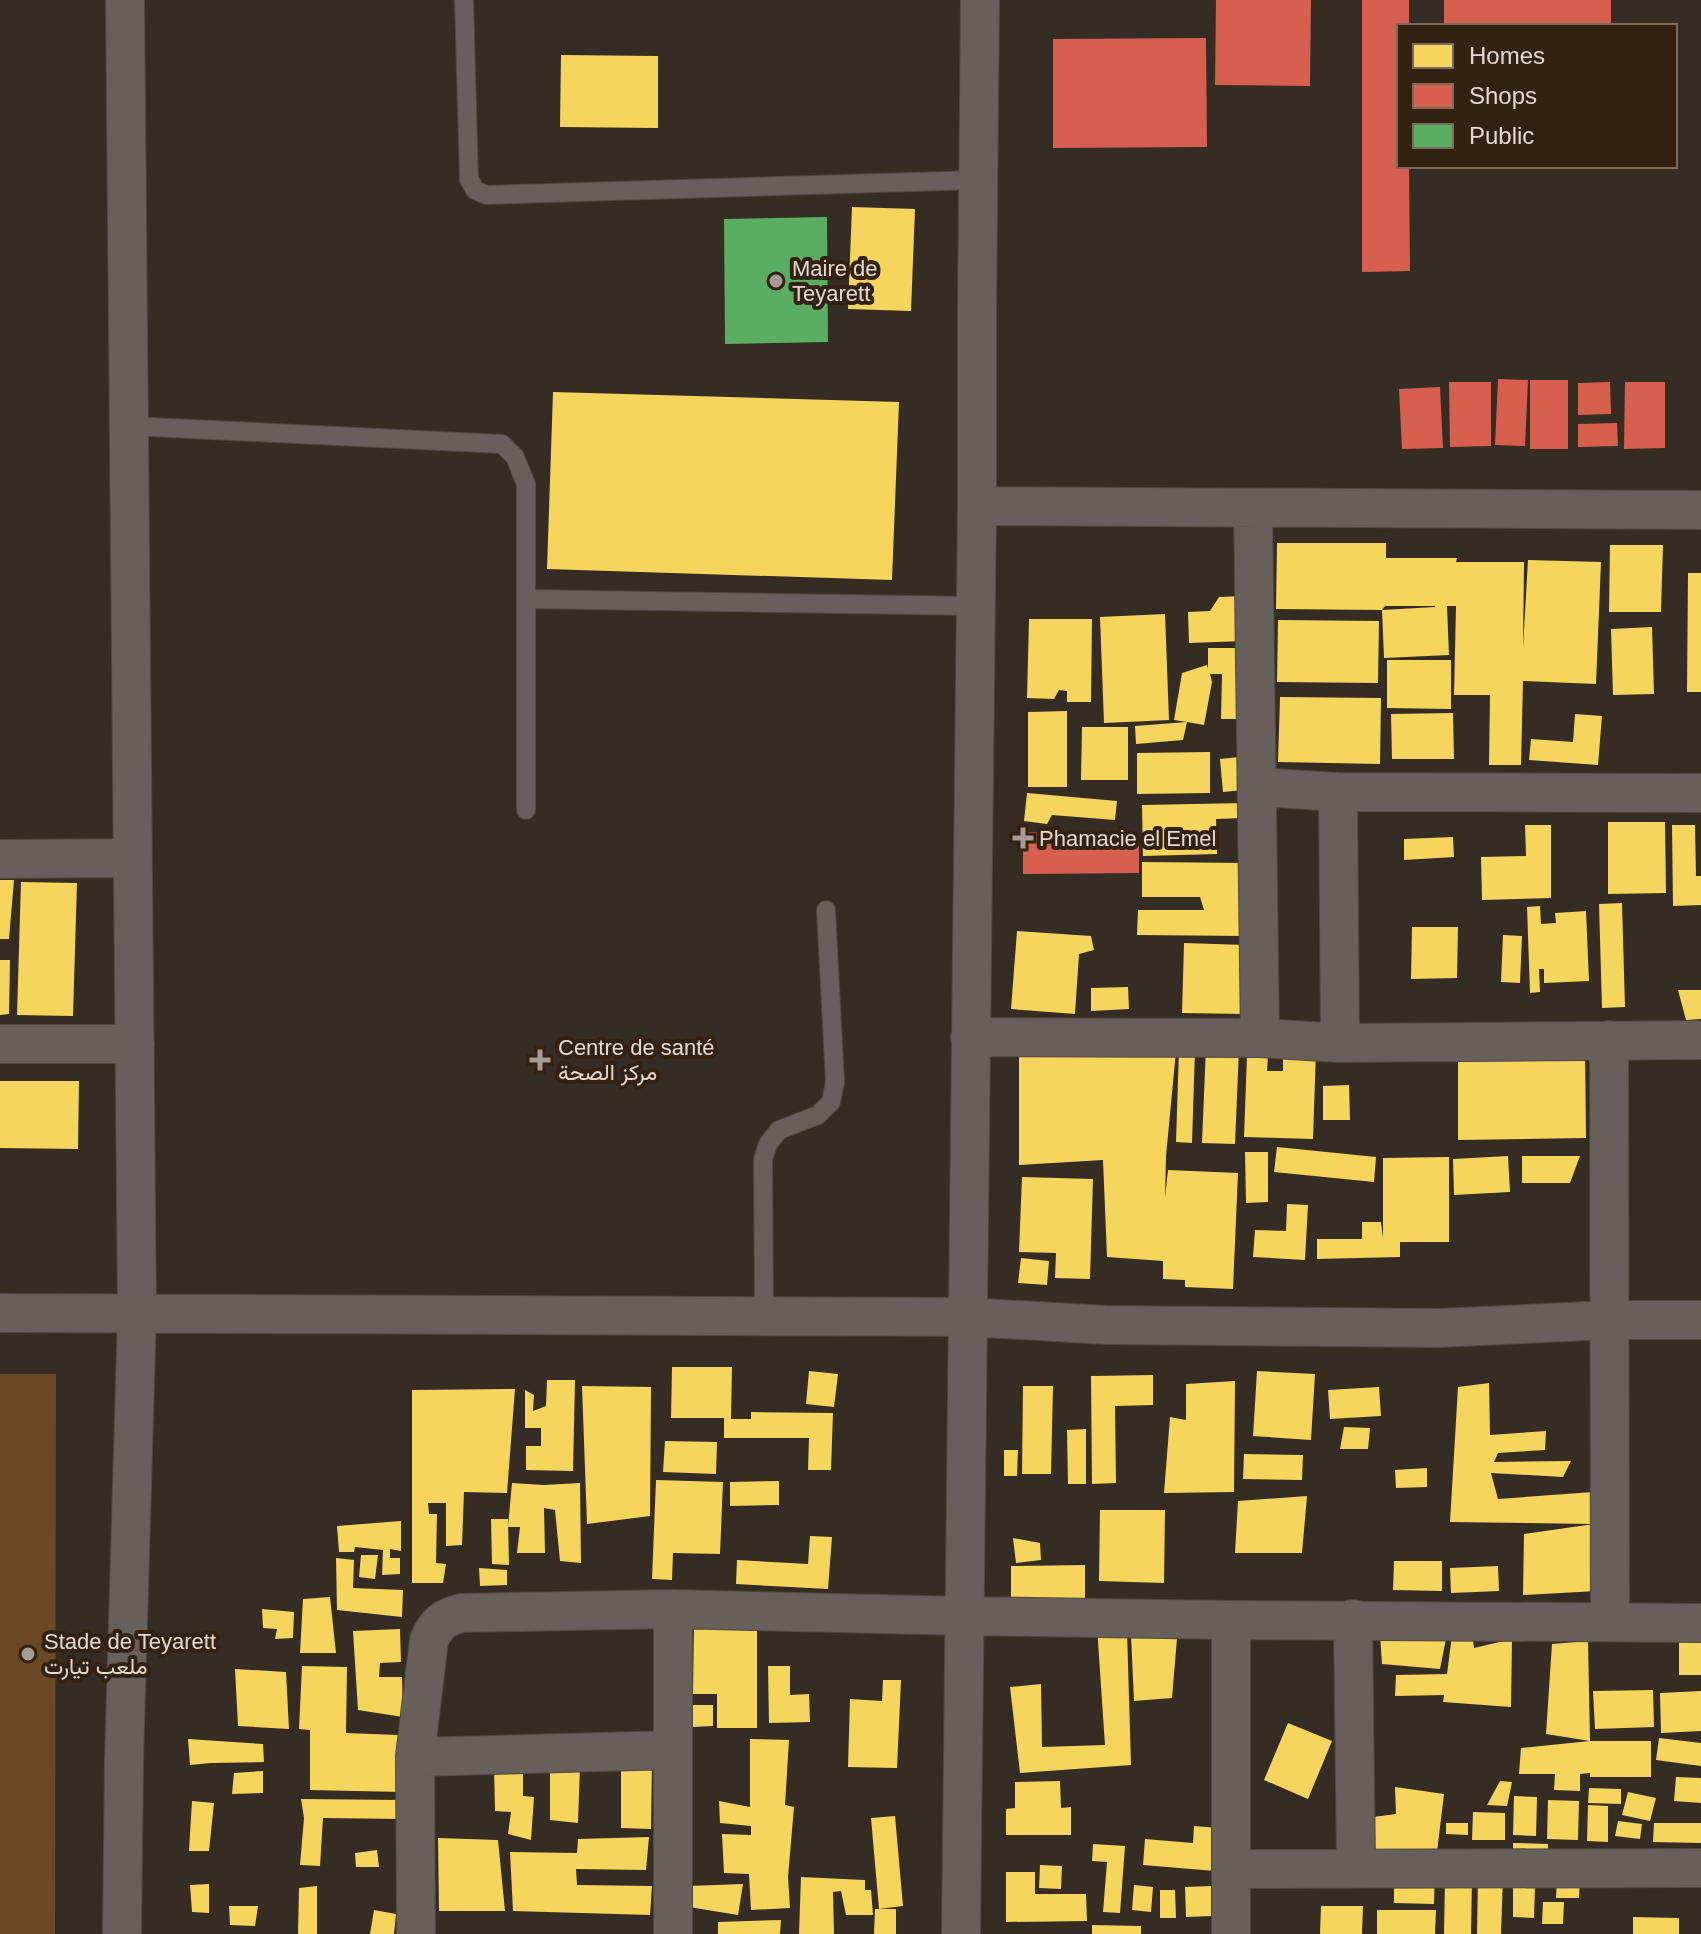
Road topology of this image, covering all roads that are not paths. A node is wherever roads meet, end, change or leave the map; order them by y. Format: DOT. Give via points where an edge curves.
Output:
graph roads {
  1 [pos="125,0"];
  2 [pos="464,0"];
  3 [pos="980,0"];
  4 [pos="978,180"];
  5 [pos="129,426"];
  6 [pos="977,506"];
  7 [pos="1253,508"];
  8 [pos="1701,510"];
  9 [pos="526,599"];
  10 [pos="975,606"];
  11 [pos="1258,787"];
  12 [pos="1338,792"];
  13 [pos="1701,793"];
  14 [pos="526,810"];
  15 [pos="133,858"];
  16 [pos="0,859"];
  17 [pos="826,910"];
  18 [pos="970,1037"];
  19 [pos="1260,1038"];
  20 [pos="1609,1040"];
  21 [pos="1701,1040"];
  22 [pos="1340,1043"];
  23 [pos="0,1044"];
  24 [pos="135,1044"];
  25 [pos="0,1313"];
  26 [pos="137,1314"];
  27 [pos="764,1316"];
  28 [pos="967,1317"];
  29 [pos="1609,1320"];
  30 [pos="1701,1320"];
  31 [pos="673,1609"];
  32 [pos="964,1616"];
  33 [pos="1353,1619"];
  34 [pos="1231,1620"];
  35 [pos="1610,1622"];
  36 [pos="1701,1623"];
  37 [pos="672,1750"];
  38 [pos="415,1757"];
  39 [pos="1356,1867"];
  40 [pos="1701,1868"];
  41 [pos="1231,1869"];
  42 [pos="122,1934"];
  43 [pos="416,1934"];
  44 [pos="673,1934"];
  45 [pos="961,1934"];
  46 [pos="1231,1934"];
  1 -- 5 [label="street"];
  2 -- 4 [label="lane" via="469,179 486,195"];
  3 -- 4 [label="street"];
  4 -- 6 [label="street"];
  5 -- 9 [label="lane" via="502,444 515,457 526,484"];
  5 -- 15 [label="street"];
  6 -- 7 [label="street"];
  6 -- 10 [label="street"];
  7 -- 8 [label="street"];
  7 -- 11 [label="street"];
  9 -- 10 [label="lane"];
  9 -- 14 [label="lane"];
  10 -- 18 [label="street"];
  11 -- 12 [label="street"];
  11 -- 19 [label="street"];
  12 -- 13 [label="street"];
  12 -- 22 [label="street"];
  15 -- 16 [label="street"];
  15 -- 24 [label="street"];
  17 -- 27 [label="lane" via="835,1082 831,1102 818,1115 779,1130 763,1159"];
  18 -- 19 [label="street"];
  18 -- 28 [label="street"];
  19 -- 22 [label="street"];
  20 -- 21 [label="street"];
  20 -- 22 [label="street"];
  20 -- 29 [label="street"];
  23 -- 24 [label="street"];
  24 -- 26 [label="street"];
  25 -- 26 [label="street"];
  26 -- 27 [label="street"];
  26 -- 42 [label="street"];
  27 -- 28 [label="street"];
  28 -- 29 [label="street" via="1106,1325 1423,1328"];
  28 -- 32 [label="street"];
  29 -- 30 [label="street"];
  29 -- 35 [label="street"];
  31 -- 32 [label="street"];
  31 -- 37 [label="street"];
  31 -- 38 [label="street" via="448,1616 429,1640"];
  32 -- 34 [label="street"];
  32 -- 45 [label="street"];
  33 -- 34 [label="street"];
  33 -- 35 [label="street"];
  33 -- 39 [label="street"];
  34 -- 41 [label="street"];
  35 -- 36 [label="street"];
  37 -- 38 [label="street"];
  37 -- 44 [label="street"];
  38 -- 43 [label="street"];
  39 -- 40 [label="street"];
  39 -- 41 [label="street"];
  41 -- 46 [label="street"];
}
